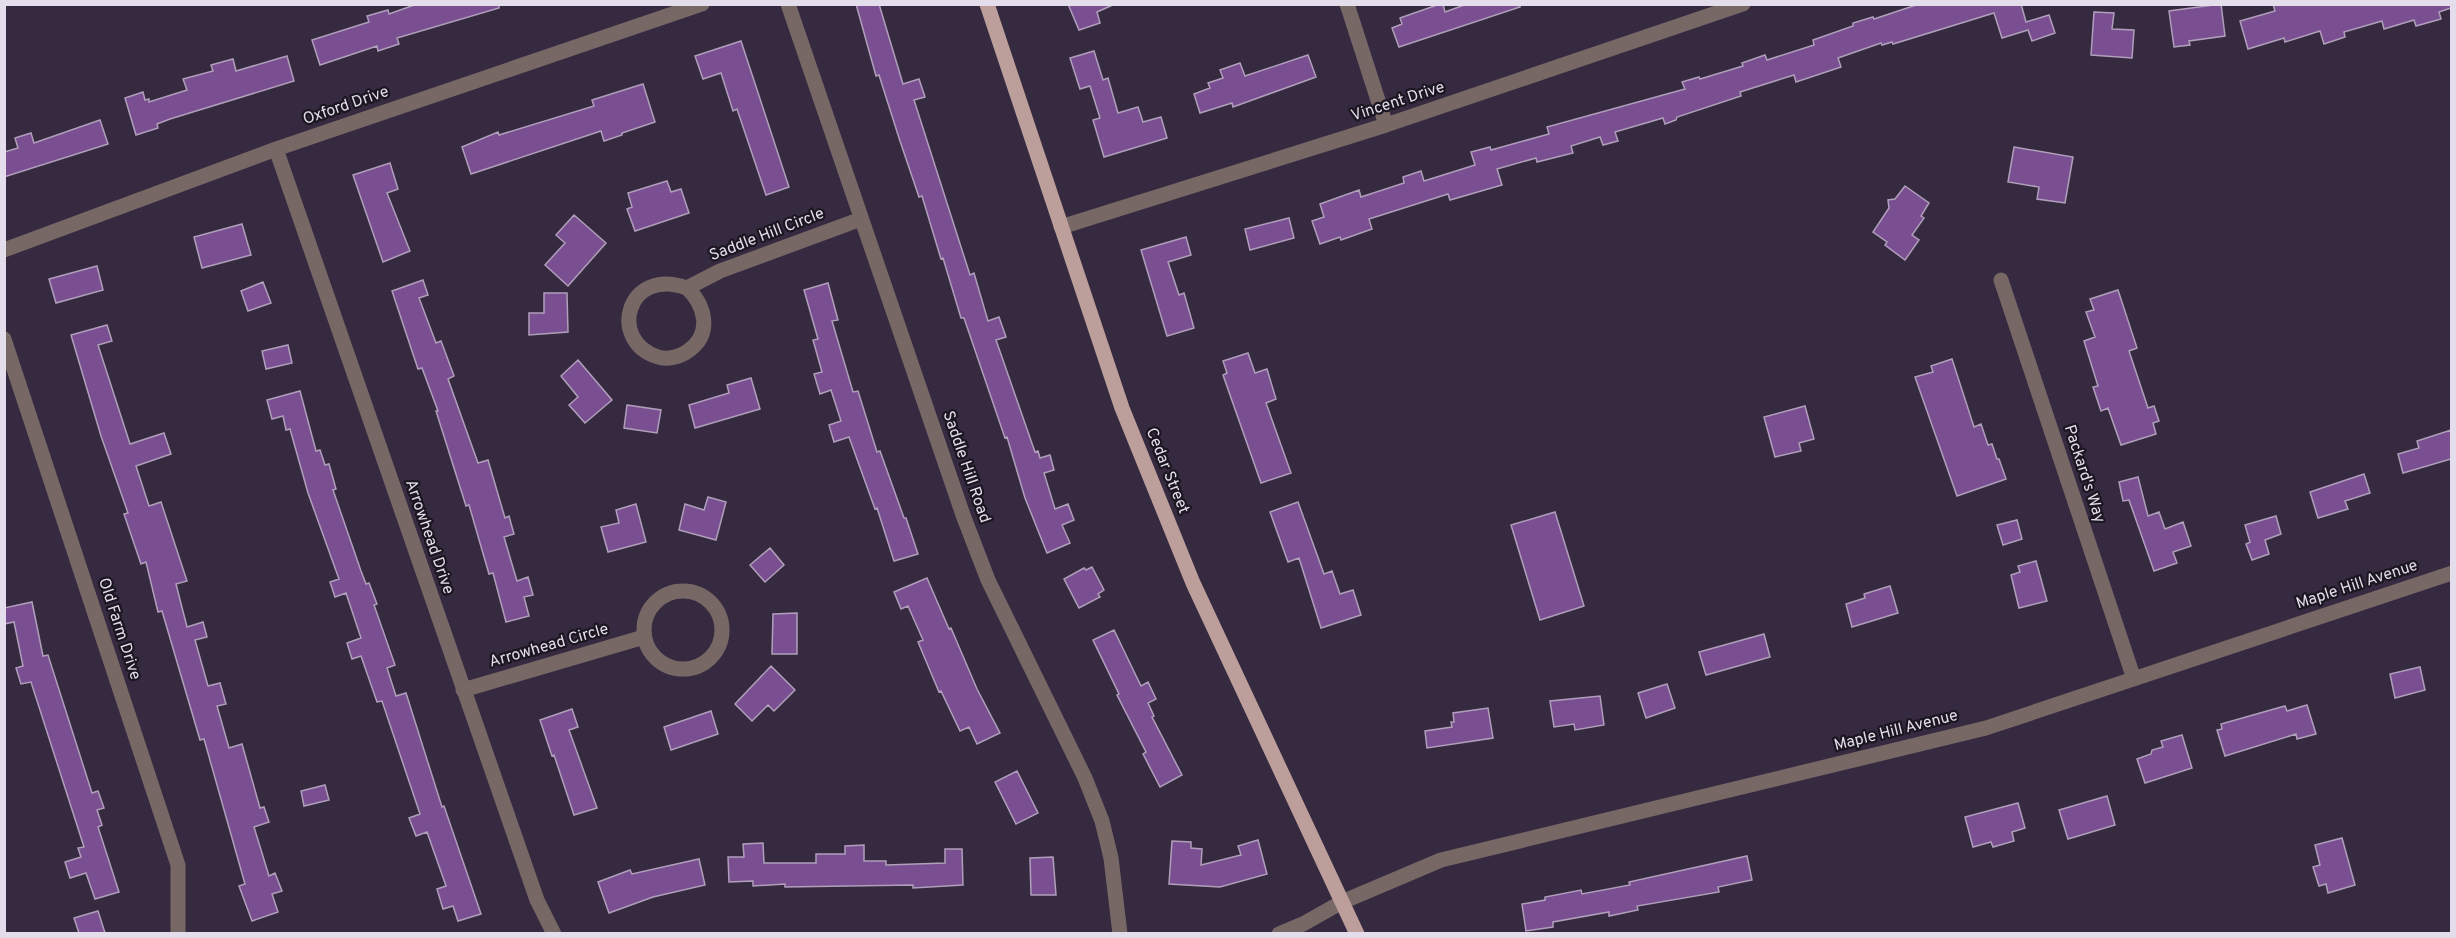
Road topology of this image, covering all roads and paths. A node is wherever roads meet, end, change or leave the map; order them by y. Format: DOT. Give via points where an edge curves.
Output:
graph roads {
  1 [pos="702,4"];
  2 [pos="788,4"];
  3 [pos="987,4"];
  4 [pos="1347,4"];
  5 [pos="1743,4"];
  6 [pos="1386,125"];
  7 [pos="276,149"];
  8 [pos="861,219"];
  9 [pos="1061,227"];
  10 [pos="4,250"];
  11 [pos="2001,280"];
  12 [pos="687,288"];
  13 [pos="4,339"];
  14 [pos="2451,573"];
  15 [pos="644,637"];
  16 [pos="2134,678"];
  17 [pos="463,690"];
  18 [pos="1342,902"];
  19 [pos="178,933"];
  20 [pos="554,933"];
  21 [pos="1120,933"];
  22 [pos="1279,933"];
  23 [pos="1356,933"];
  1 -- 7 [label="street, Oxford Drive"];
  2 -- 8 [label="street, Saddle Hill Road"];
  3 -- 9 [label="main road, Cedar Street"];
  4 -- 6 [label="street"];
  5 -- 6 [label="street, Vincent Drive"];
  6 -- 9 [label="street, Vincent Drive"];
  7 -- 10 [label="street, Oxford Drive"];
  7 -- 17 [label="street, Arrowhead Drive"];
  8 -- 12 [label="street, Saddle Hill Circle" via="720,271"];
  8 -- 21 [label="street, Saddle Hill Road" via="984,569 1102,821 1111,858"];
  9 -- 18 [label="main road, Cedar Street" via="1122,408 1193,583"];
  11 -- 16 [label="street, Packard's Way"];
  12 -- 12 [label="street" via="658,283 634,300 630,329 636,343 647,353 675,357 689,351 699,340 704,312"];
  13 -- 19 [label="street, Old Farm Drive" via="178,865"];
  14 -- 16 [label="street, Maple Hill Avenue"];
  15 -- 15 [label="street" via="661,662 675,668 690,668 704,663 715,652 721,638 721,622 704,597 690,591 675,591 650,608 644,622"];
  15 -- 17 [label="street, Arrowhead Circle"];
  16 -- 18 [label="street, Maple Hill Avenue" via="1986,728 1441,860"];
  17 -- 20 [label="street, Arrowhead Drive" via="537,900"];
  18 -- 22 [label="street"];
  18 -- 23 [label="main road, Cedar Street"];
}
